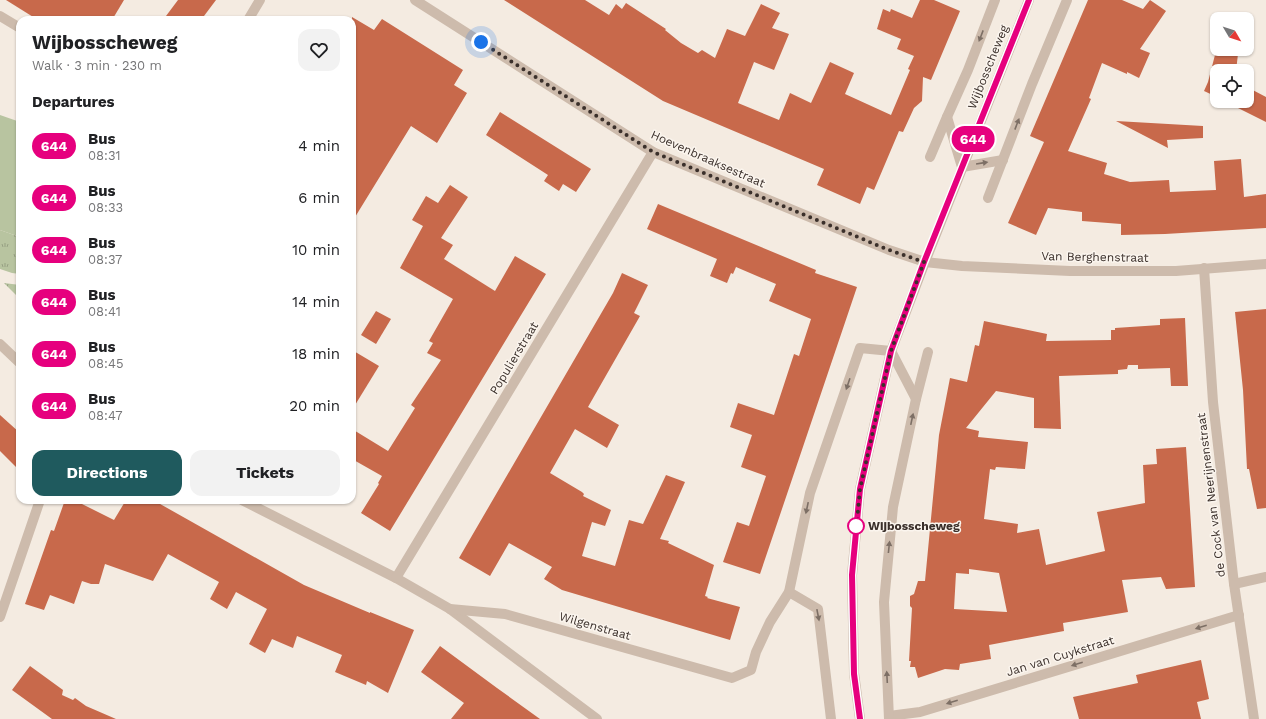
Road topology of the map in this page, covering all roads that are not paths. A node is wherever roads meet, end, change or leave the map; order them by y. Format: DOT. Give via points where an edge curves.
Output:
graph roads {
  1 [pos="260,0"];
  2 [pos="415,0"];
  3 [pos="995,0"];
  4 [pos="1029,0"];
  5 [pos="1067,0"];
  6 [pos="0,16"];
  7 [pos="250,16"];
  8 [pos="16,26"];
  9 [pos="947,118"];
  10 [pos="653,152"];
  11 [pos="930,158"];
  12 [pos="1003,160"];
  13 [pos="962,167"];
  14 [pos="988,198"];
  15 [pos="924,262"];
  16 [pos="1266,264"];
  17 [pos="1204,268"];
  18 [pos="0,344"];
  19 [pos="891,351"];
  20 [pos="928,352"];
  21 [pos="16,359"];
  22 [pos="916,399"];
  23 [pos="39,504"];
  24 [pos="250,504"];
  25 [pos="1266,577"];
  26 [pos="396,578"];
  27 [pos="1234,584"];
  28 [pos="789,592"];
  29 [pos="450,609"];
  30 [pos="1239,615"];
  31 [pos="0,617"];
  32 [pos="889,717"];
  33 [pos="597,719"];
  34 [pos="831,719"];
  35 [pos="860,719"];
  36 [pos="1254,719"];
  1 -- 7 [label="street"];
  2 -- 10 [label="street, Hoevenbraaksestraat"];
  3 -- 9 [label="street, Wijbosscheweg, one-way"];
  4 -- 13 [label="street, Wijbosscheweg"];
  12 -- 5 [label="street, one-way"];
  6 -- 8 [label="street"];
  9 -- 11 [label="street, Wijbosscheweg"];
  9 -- 13 [label="street"];
  10 -- 15 [label="street, Hoevenbraaksestraat" via="889,250"];
  10 -- 26 [label="street, Populierstraat"];
  13 -- 12 [label="street, one-way"];
  12 -- 14 [label="street"];
  13 -- 15 [label="street, Wijbosscheweg"];
  15 -- 17 [label="street, Van Berghenstraat" via="1070,271 1176,271"];
  15 -- 19 [label="street, Wijbosscheweg"];
  16 -- 17 [label="street, Van Berghenstraat"];
  17 -- 27 [label="street, de Cock van Neerijnenstraat" via="1213,402"];
  18 -- 21 [label="street"];
  19 -- 22 [label="street"];
  19 -- 28 [label="street, one-way" via="860,348 810,493"];
  19 -- 35 [label="street, Wijbosscheweg" via="860,489 852,575 854,674"];
  20 -- 22 [label="street"];
  32 -- 22 [label="street, one-way" via="884,602 893,507"];
  23 -- 31 [label="street"];
  24 -- 26 [label="street, Wilgenstraat"];
  25 -- 27 [label="street"];
  26 -- 29 [label="street, Wilgenstraat"];
  27 -- 30 [label="street, de Cock van Neerijnenstraat"];
  28 -- 29 [label="street, Wilgenstraat" via="770,622 751,670 732,678 505,614"];
  28 -- 34 [label="street, one-way" via="818,609"];
  29 -- 33 [label="street, Wilgenstraat"];
  30 -- 32 [label="street, Jan van Cuykstraat, one-way" via="920,712"];
  30 -- 36 [label="street, de Cock van Neerijnenstraat"];
}
